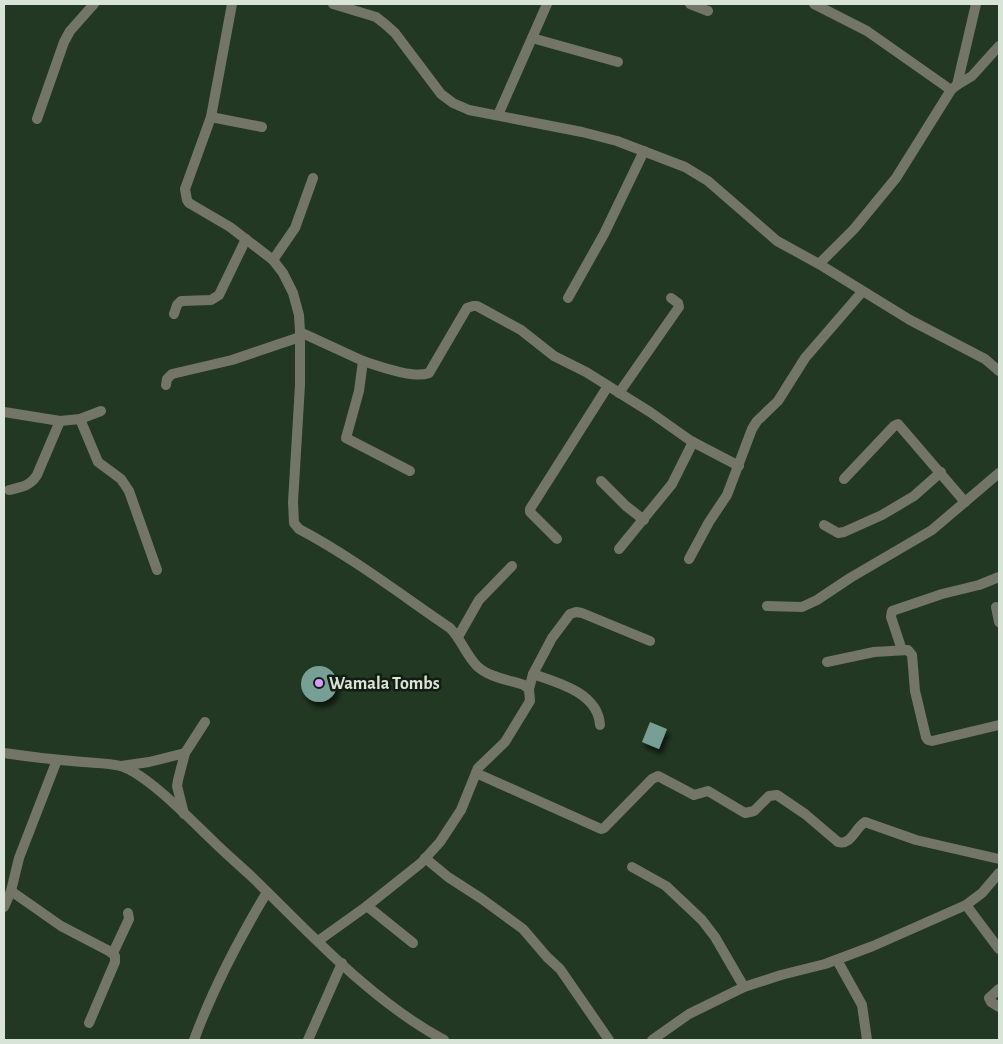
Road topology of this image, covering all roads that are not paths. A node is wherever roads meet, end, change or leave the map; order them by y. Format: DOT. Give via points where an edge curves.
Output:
graph roads {
  1 [pos="94,4"];
  2 [pos="232,4"];
  3 [pos="334,4"];
  4 [pos="547,4"];
  5 [pos="690,4"];
  6 [pos="814,4"];
  7 [pos="976,4"];
  8 [pos="361,7"];
  9 [pos="708,11"];
  10 [pos="532,38"];
  11 [pos="999,46"];
  12 [pos="618,62"];
  13 [pos="954,88"];
  14 [pos="498,114"];
  15 [pos="211,117"];
  16 [pos="37,119"];
  17 [pos="262,127"];
  18 [pos="644,151"];
  19 [pos="313,178"];
  20 [pos="246,239"];
  21 [pos="273,260"];
  22 [pos="819,264"];
  23 [pos="862,292"];
  24 [pos="568,298"];
  25 [pos="671,298"];
  26 [pos="174,314"];
  27 [pos="300,335"];
  28 [pos="363,361"];
  29 [pos="999,371"];
  30 [pos="166,385"];
  31 [pos="608,386"];
  32 [pos="619,393"];
  33 [pos="101,411"];
  34 [pos="4,412"];
  35 [pos="80,419"];
  36 [pos="60,421"];
  37 [pos="693,442"];
  38 [pos="739,466"];
  39 [pos="410,471"];
  40 [pos="941,472"];
  41 [pos="999,472"];
  42 [pos="844,480"];
  43 [pos="602,481"];
  44 [pos="9,490"];
  45 [pos="965,502"];
  46 [pos="644,520"];
  47 [pos="824,525"];
  48 [pos="557,539"];
  49 [pos="619,549"];
  50 [pos="689,559"];
  51 [pos="512,566"];
  52 [pos="157,570"];
  53 [pos="999,577"];
  54 [pos="767,606"];
  55 [pos="996,607"];
  56 [pos="999,622"];
  57 [pos="458,637"];
  58 [pos="650,641"];
  59 [pos="902,650"];
  60 [pos="827,662"];
  61 [pos="533,674"];
  62 [pos="529,689"];
  63 [pos="205,722"];
  64 [pos="600,725"];
  65 [pos="999,726"];
  66 [pos="4,752"];
  67 [pos="185,753"];
  68 [pos="57,760"];
  69 [pos="120,766"];
  70 [pos="476,773"];
  71 [pos="184,814"];
  72 [pos="425,858"];
  73 [pos="999,858"];
  74 [pos="632,867"];
  75 [pos="998,877"];
  76 [pos="11,891"];
  77 [pos="267,892"];
  78 [pos="966,905"];
  79 [pos="367,906"];
  80 [pos="4,907"];
  81 [pos="128,913"];
  82 [pos="318,941"];
  83 [pos="413,943"];
  84 [pos="999,949"];
  85 [pos="112,953"];
  86 [pos="837,960"];
  87 [pos="342,963"];
  88 [pos="744,986"];
  89 [pos="999,989"];
  90 [pos="999,1007"];
  91 [pos="89,1023"];
  92 [pos="439,1039"];
  93 [pos="194,1040"];
  94 [pos="308,1040"];
  95 [pos="609,1040"];
  96 [pos="652,1040"];
  97 [pos="867,1040"];
  1 -- 16 [label="street" via="64,42"];
  2 -- 15 [label="street"];
  3 -- 8 [label="street"];
  4 -- 10 [label="street"];
  5 -- 9 [label="street"];
  6 -- 13 [label="street" via="867,31"];
  7 -- 13 [label="street"];
  8 -- 14 [label="street" via="395,33 441,94 468,110"];
  10 -- 12 [label="street"];
  10 -- 14 [label="street"];
  11 -- 13 [label="street" via="972,76"];
  13 -- 22 [label="street" via="896,178"];
  14 -- 18 [label="street" via="582,132"];
  15 -- 17 [label="street"];
  15 -- 20 [label="street" via="185,189 187,200"];
  18 -- 22 [label="street" via="685,167 708,181 777,241"];
  18 -- 24 [label="street" via="604,234"];
  19 -- 21 [label="street" via="295,228"];
  20 -- 21 [label="street"];
  20 -- 26 [label="street" via="219,295 211,300 181,301"];
  21 -- 27 [label="street" via="293,293"];
  22 -- 23 [label="street"];
  23 -- 29 [label="street" via="985,359"];
  23 -- 38 [label="street" via="805,358 778,401 752,428"];
  25 -- 32 [label="street" via="679,307"];
  27 -- 28 [label="street"];
  27 -- 30 [label="street" via="232,360 172,374"];
  27 -- 57 [label="street" via="293,502 296,527 348,557 450,628"];
  28 -- 31 [label="street" via="398,371 429,373 465,311 473,306 521,330 554,356"];
  28 -- 39 [label="street" via="359,391 346,438"];
  31 -- 32 [label="street"];
  31 -- 48 [label="street" via="530,509"];
  32 -- 37 [label="street"];
  33 -- 35 [label="street"];
  34 -- 36 [label="street"];
  35 -- 36 [label="street"];
  35 -- 52 [label="street" via="98,462 121,479 129,490"];
  36 -- 44 [label="street" via="33,482"];
  37 -- 38 [label="street"];
  37 -- 46 [label="street" via="672,484"];
  38 -- 50 [label="street" via="727,495"];
  40 -- 42 [label="street" via="896,424"];
  40 -- 45 [label="street"];
  40 -- 47 [label="street" via="914,496 882,515 844,532 838,533"];
  41 -- 45 [label="street"];
  43 -- 46 [label="street"];
  45 -- 54 [label="street" via="932,530 810,604 786,608"];
  46 -- 49 [label="street"];
  51 -- 57 [label="street" via="478,600"];
  53 -- 59 [label="street" via="892,611"];
  55 -- 56 [label="street"];
  57 -- 62 [label="street" via="482,670"];
  58 -- 61 [label="street" via="576,612 570,614 552,638"];
  59 -- 60 [label="street"];
  59 -- 65 [label="street" via="908,650 912,655 915,691 928,740"];
  61 -- 62 [label="street"];
  61 -- 64 [label="street" via="582,695 594,705"];
  62 -- 70 [label="street" via="530,701 505,742 481,763"];
  63 -- 67 [label="street"];
  66 -- 68 [label="street"];
  67 -- 69 [label="street"];
  67 -- 71 [label="street" via="177,786"];
  68 -- 69 [label="street"];
  68 -- 76 [label="street" via="19,858"];
  69 -- 71 [label="street" via="134,772"];
  70 -- 72 [label="street" via="461,810"];
  70 -- 73 [label="street" via="601,829 658,776 694,795 708,791 746,813 754,811 769,796 777,795 842,843 848,841 865,822 916,840"];
  71 -- 77 [label="street"];
  72 -- 79 [label="street"];
  72 -- 95 [label="street" via="523,929 560,969"];
  74 -- 88 [label="street" via="666,886 702,920"];
  75 -- 78 [label="street"];
  76 -- 80 [label="street"];
  76 -- 85 [label="street" via="61,926"];
  77 -- 82 [label="street"];
  77 -- 93 [label="street" via="222,975"];
  78 -- 84 [label="street"];
  78 -- 86 [label="street"];
  79 -- 82 [label="street"];
  79 -- 83 [label="street"];
  81 -- 85 [label="street" via="129,919 121,939"];
  82 -- 87 [label="street"];
  85 -- 91 [label="street" via="115,962"];
  86 -- 88 [label="street"];
  86 -- 97 [label="street" via="862,1005"];
  87 -- 92 [label="street" via="408,1018"];
  87 -- 94 [label="street"];
  88 -- 96 [label="street" via="689,1014"];
  89 -- 90 [label="street" via="989,998"];
}
